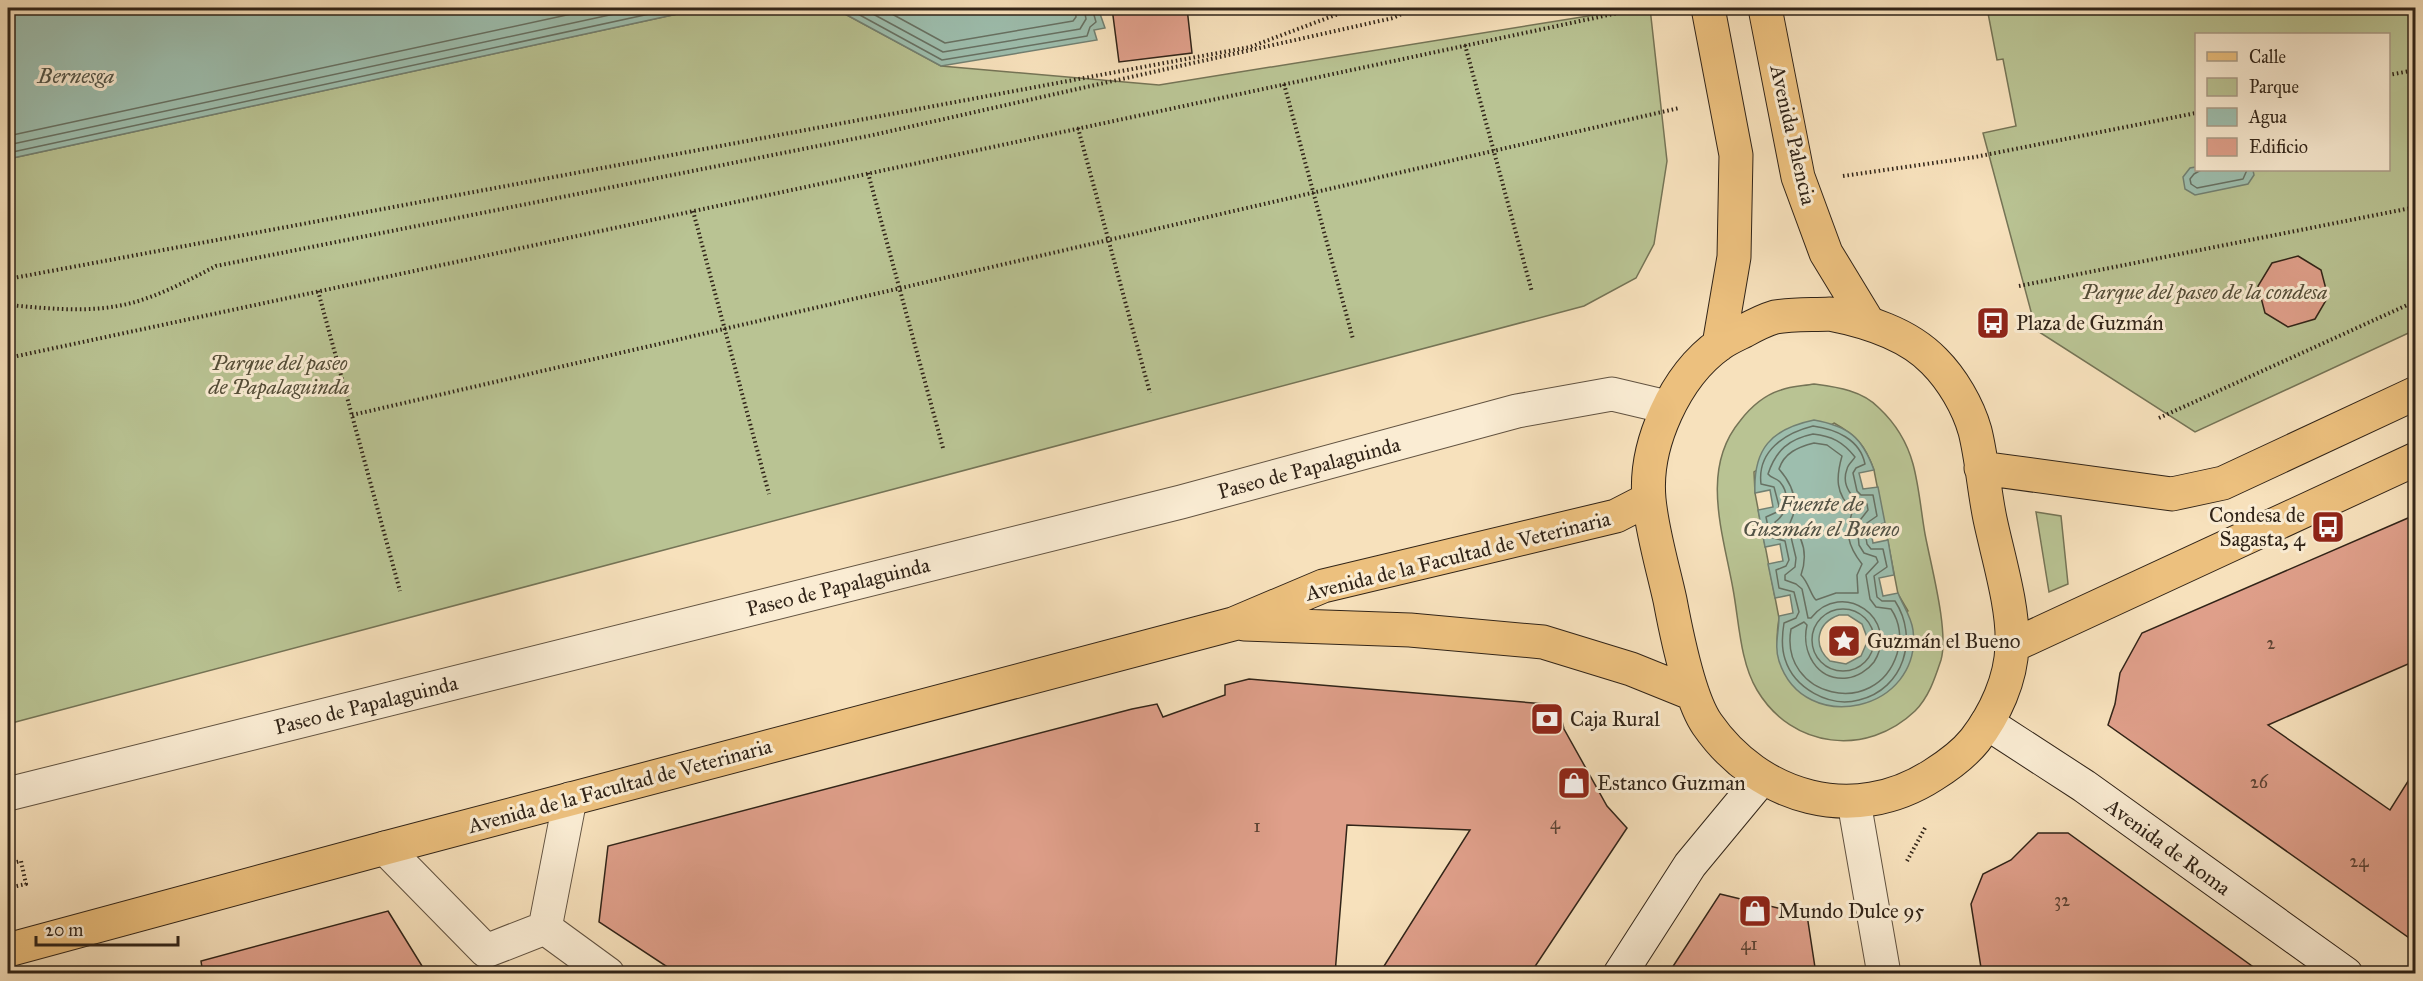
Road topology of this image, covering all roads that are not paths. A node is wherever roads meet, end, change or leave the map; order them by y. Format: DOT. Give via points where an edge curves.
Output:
graph roads {
  1 [pos="1708,8"];
  2 [pos="1765,8"];
  3 [pos="1868,322"];
  4 [pos="1719,345"];
  5 [pos="2415,393"];
  6 [pos="1667,407"];
  7 [pos="2415,459"];
  8 [pos="1981,468"];
  9 [pos="1649,499"];
  10 [pos="1233,624"];
  11 [pos="2012,646"];
  12 [pos="1693,694"];
  13 [pos="1987,723"];
  14 [pos="1762,778"];
  15 [pos="8,794"];
  16 [pos="570,799"];
  17 [pos="1854,802"];
  18 [pos="385,848"];
  19 [pos="545,928"];
  20 [pos="8,950"];
  21 [pos="479,962"];
  22 [pos="608,974"];
  23 [pos="1620,974"];
  24 [pos="1884,974"];
  25 [pos="2346,974"];
  1 -- 4 [label="main road" via="1736,155 1734,257"];
  2 -- 3 [label="main road, Avenida Palencia" via="1798,177 1826,253"];
  3 -- 4 [label="main road" via="1830,314 1774,318"];
  3 -- 8 [label="main road" via="1909,342 1933,360 1958,393 1974,429"];
  4 -- 6 [label="main road" via="1690,373"];
  5 -- 8 [label="main road" via="2223,483 2172,494"];
  6 -- 9 [label="main road" via="1650,471"];
  6 -- 15 [label="street, Paseo de Papalaguinda" via="1612,394 1517,411 1181,502"];
  7 -- 11 [label="main road"];
  8 -- 11 [label="main road"];
  9 -- 10 [label="main road, Avenida de la Facultad de Veterinaria" via="1616,516 1323,586"];
  9 -- 12 [label="main road"];
  10 -- 12 [label="main road, Avenida de la Facultad de Veterinaria" via="1410,630 1543,642 1631,669"];
  10 -- 16 [label="main road, Avenida de la Facultad de Veterinaria"];
  11 -- 13 [label="main road" via="1998,701"];
  12 -- 14 [label="main road" via="1704,721 1730,753"];
  13 -- 17 [label="main road" via="1969,748 1918,785 1880,799"];
  13 -- 25 [label="street, Avenida de Roma" via="2084,786"];
  14 -- 17 [label="main road" via="1798,795"];
  14 -- 23 [label="street" via="1690,865"];
  16 -- 18 [label="main road, Avenida de la Facultad de Veterinaria"];
  16 -- 19 [label="street"];
  17 -- 24 [label="street"];
  18 -- 20 [label="main road, Avenida de la Facultad de Veterinaria"];
  18 -- 21 [label="street"];
  19 -- 21 [label="street"];
  19 -- 22 [label="street"];
}
